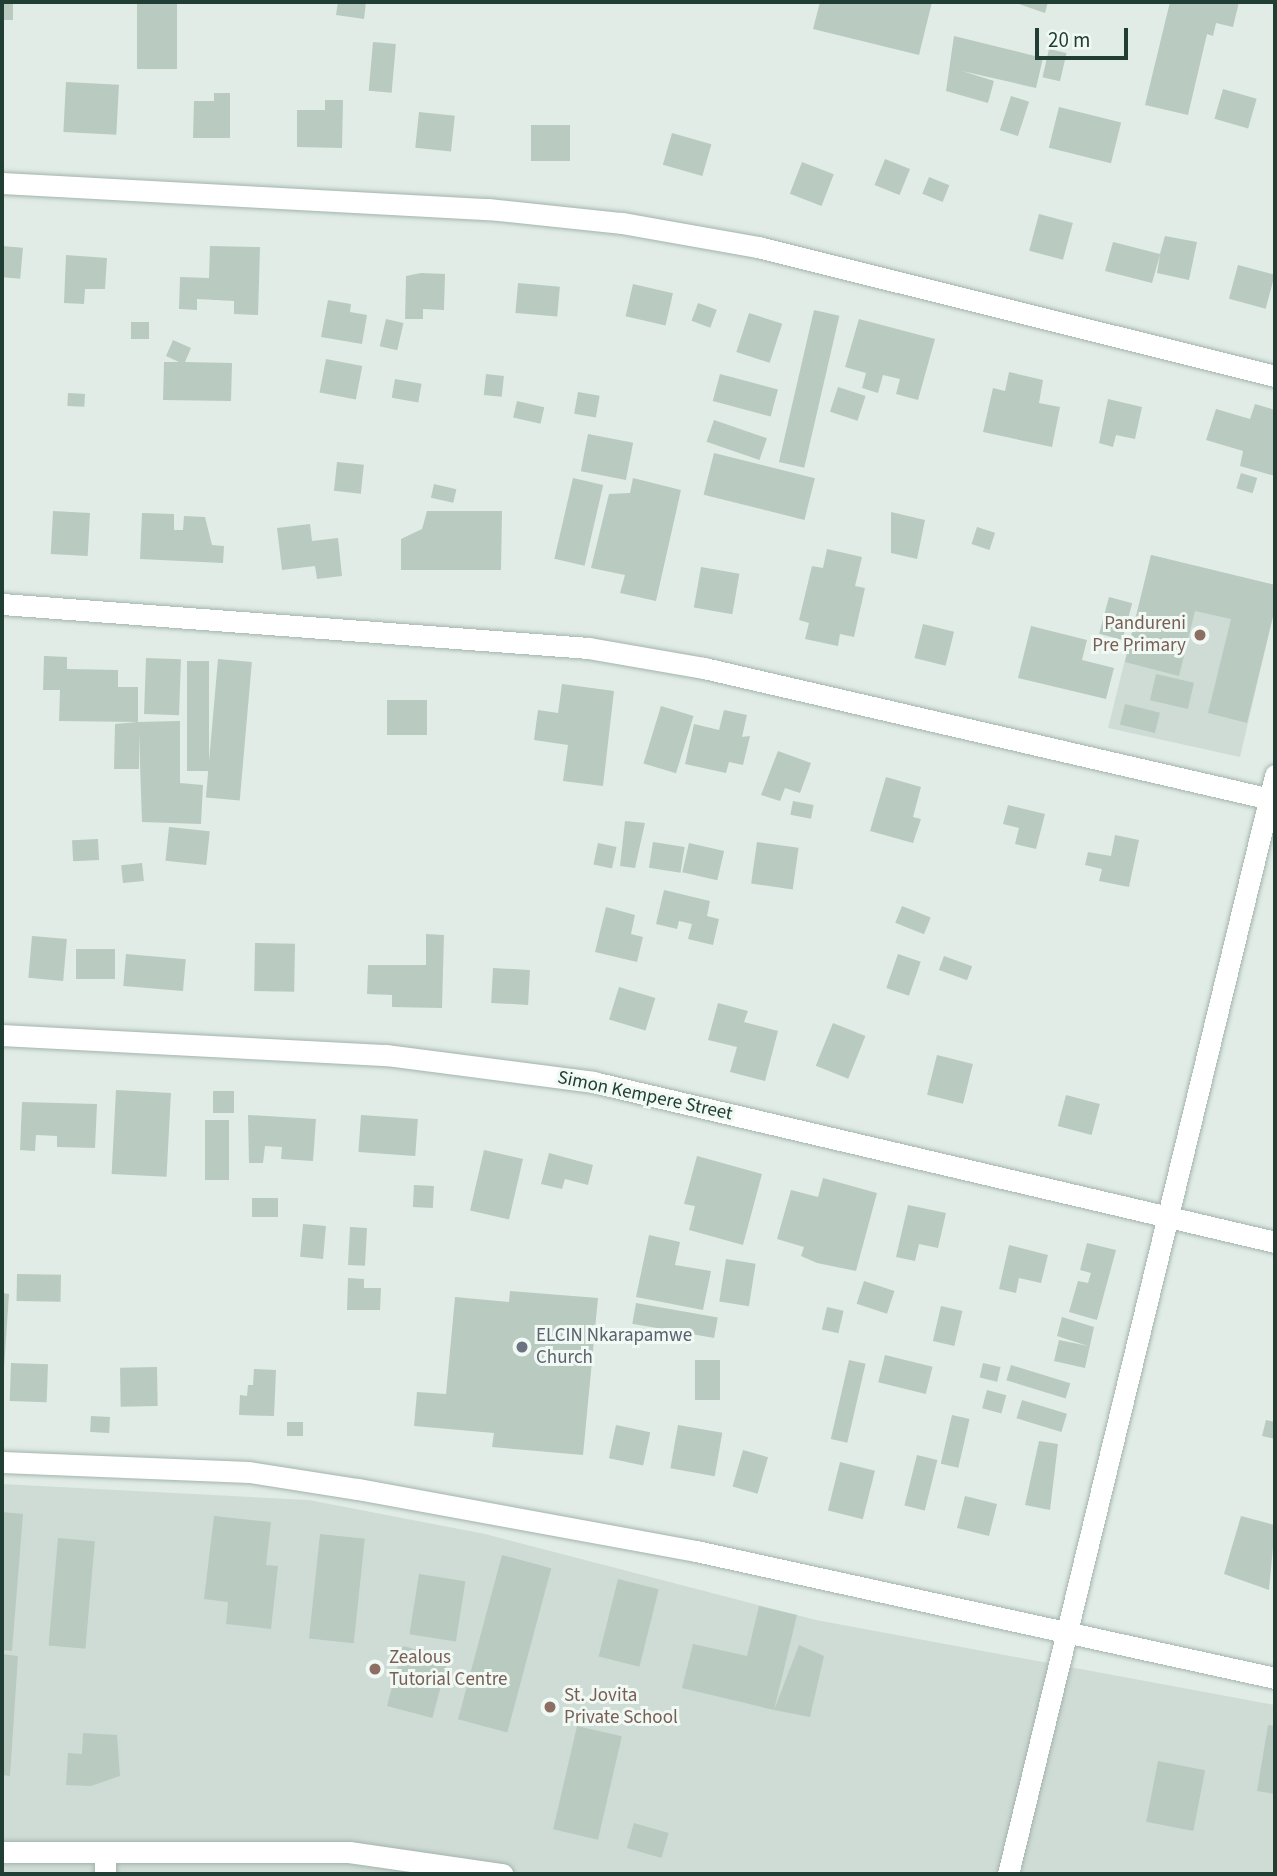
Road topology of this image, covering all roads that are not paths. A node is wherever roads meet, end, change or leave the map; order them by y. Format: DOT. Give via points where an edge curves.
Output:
graph roads {
  1 [pos="2,183"];
  2 [pos="1275,376"];
  3 [pos="2,604"];
  4 [pos="1275,775"];
  5 [pos="1272,799"];
  6 [pos="2,1035"];
  7 [pos="1168,1219"];
  8 [pos="1275,1242"];
  9 [pos="2,1462"];
  10 [pos="1066,1633"];
  11 [pos="1275,1678"];
  12 [pos="2,1852"];
  13 [pos="105,1852"];
  14 [pos="104,1874"];
  15 [pos="502,1874"];
  16 [pos="1008,1874"];
  1 -- 2 [label="street" via="488,209 622,223 758,247"];
  3 -- 5 [label="street" via="587,648 704,668"];
  4 -- 5 [label="street"];
  5 -- 7 [label="street"];
  6 -- 7 [label="street, Simon Kempere Street" via="386,1055 593,1082"];
  7 -- 8 [label="street, Simon Kempere Street"];
  7 -- 10 [label="street"];
  9 -- 10 [label="street" via="249,1472 345,1487 696,1551"];
  10 -- 11 [label="street"];
  10 -- 16 [label="street"];
  12 -- 13 [label="street"];
  13 -- 14 [label="street"];
  13 -- 15 [label="street" via="349,1852"];
}
